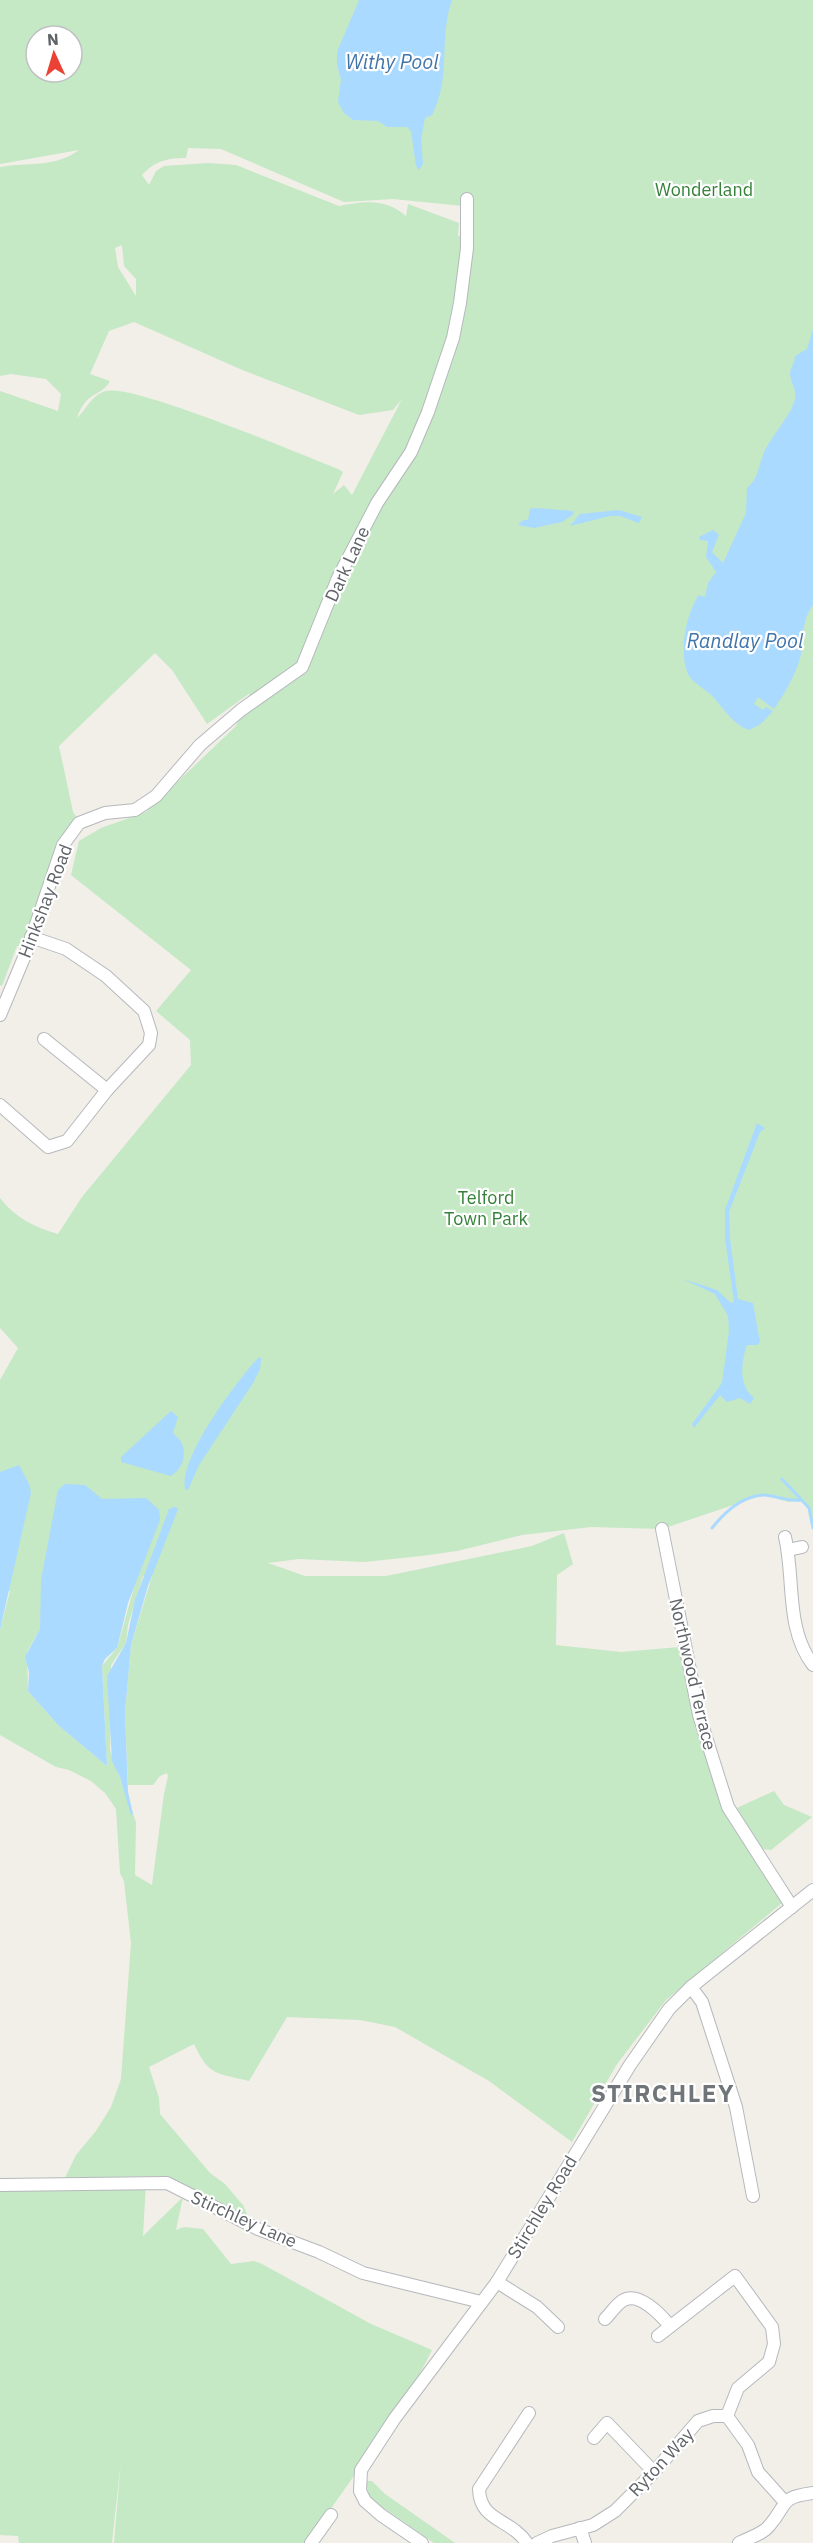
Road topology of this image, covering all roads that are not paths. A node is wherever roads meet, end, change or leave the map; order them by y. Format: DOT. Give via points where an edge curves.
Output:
graph roads {
  1 [pos="467,199"];
  2 [pos="79,823"];
  3 [pos="32,937"];
  4 [pos="0,1015"];
  5 [pos="44,1039"];
  6 [pos="107,1090"];
  7 [pos="0,1105"];
  8 [pos="662,1529"];
  9 [pos="785,1537"];
  10 [pos="802,1547"];
  11 [pos="789,1550"];
  12 [pos="813,1665"];
  13 [pos="813,1890"];
  14 [pos="792,1906"];
  15 [pos="690,1987"];
  16 [pos="0,2185"];
  17 [pos="753,2196"];
  18 [pos="497,2282"];
  19 [pos="481,2302"];
  20 [pos="605,2319"];
  21 [pos="670,2326"];
  22 [pos="558,2327"];
  23 [pos="658,2336"];
  24 [pos="529,2414"];
  25 [pos="727,2416"];
  26 [pos="594,2438"];
  27 [pos="654,2472"];
  28 [pos="813,2493"];
  29 [pos="784,2501"];
  30 [pos="331,2515"];
  31 [pos="580,2528"];
  32 [pos="311,2543"];
  33 [pos="422,2543"];
  34 [pos="527,2543"];
  35 [pos="537,2543"];
  36 [pos="585,2543"];
  37 [pos="739,2543"];
  1 -- 2 [label="street, Dark Lane" via="467,248 460,303 453,338 428,412 411,452 376,503 338,578 302,667 200,745 156,796 135,810 105,813"];
  2 -- 3 [label="street, Hinkshay Road" via="63,845"];
  3 -- 4 [label="street, Hinkshay Road"];
  3 -- 6 [label="street" via="82,957 144,1011 150,1022 149,1045"];
  5 -- 6 [label="street"];
  6 -- 7 [label="street" via="67,1141 54,1146 42,1143"];
  8 -- 14 [label="street, Northwood Terrace" via="699,1715 728,1807"];
  9 -- 11 [label="street"];
  10 -- 11 [label="street"];
  11 -- 12 [label="street" via="794,1622 798,1639"];
  13 -- 14 [label="street, Stirchley Road"];
  14 -- 15 [label="street, Stirchley Road"];
  15 -- 17 [label="street" via="702,2002 736,2107"];
  15 -- 18 [label="street, Stirchley Road" via="669,2008 630,2065"];
  16 -- 19 [label="street, Stirchley Lane" via="167,2183 258,2229 363,2273"];
  18 -- 19 [label="street, Stirchley Road"];
  18 -- 22 [label="street" via="537,2307"];
  19 -- 33 [label="street, Stirchley Road" via="395,2418 358,2480 365,2501"];
  20 -- 21 [label="street" via="622,2301 631,2298 655,2311"];
  21 -- 23 [label="street"];
  21 -- 25 [label="street" via="735,2276 772,2327 774,2344 769,2362 738,2388"];
  24 -- 34 [label="street" via="479,2488 486,2512 519,2531"];
  25 -- 27 [label="street, Ryton Way" via="698,2421"];
  25 -- 29 [label="street" via="748,2445 758,2472"];
  26 -- 27 [label="street" via="607,2423"];
  27 -- 31 [label="street, Ryton Way" via="615,2511"];
  28 -- 29 [label="street"];
  29 -- 37 [label="street" via="768,2528"];
  30 -- 32 [label="street"];
  31 -- 35 [label="street, Ryton Way"];
  31 -- 36 [label="street"];
}
